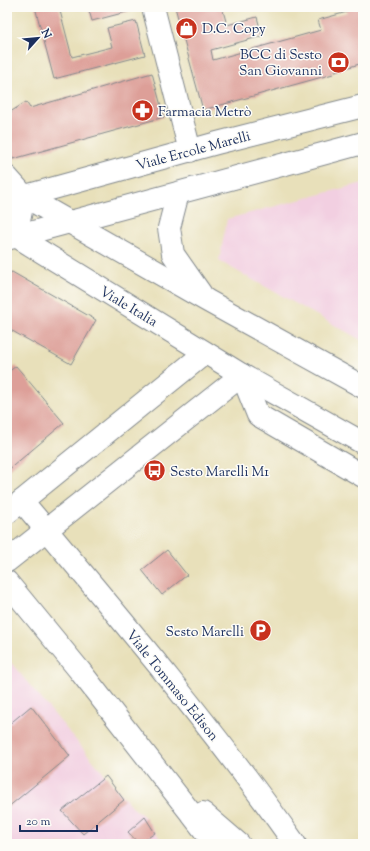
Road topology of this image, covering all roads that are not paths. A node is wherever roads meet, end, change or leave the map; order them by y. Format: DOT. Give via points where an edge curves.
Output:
graph roads {
  1 [pos="153,7"];
  2 [pos="363,106"];
  3 [pos="363,143"];
  4 [pos="190,151"];
  5 [pos="7,177"];
  6 [pos="178,193"];
  7 [pos="16,198"];
  8 [pos="70,222"];
  9 [pos="11,237"];
  10 [pos="206,300"];
  11 [pos="205,353"];
  12 [pos="242,375"];
  13 [pos="363,387"];
  14 [pos="363,443"];
  15 [pos="363,476"];
  16 [pos="15,507"];
  17 [pos="47,530"];
  18 [pos="7,561"];
  19 [pos="7,582"];
  20 [pos="166,781"];
  21 [pos="215,844"];
  22 [pos="238,844"];
  23 [pos="295,844"];
  1 -- 4 [label="street"];
  2 -- 4 [label="street, Viale Ercole Marelli"];
  3 -- 6 [label="street"];
  4 -- 7 [label="street, Viale Ercole Marelli"];
  5 -- 7 [label="street"];
  6 -- 8 [label="street"];
  6 -- 10 [label="street" via="169,228 173,254"];
  7 -- 8 [label="street"];
  7 -- 9 [label="street"];
  8 -- 9 [label="street"];
  8 -- 10 [label="street"];
  9 -- 11 [label="street, Viale Italia"];
  10 -- 13 [label="street"];
  11 -- 12 [label="street, Viale Italia"];
  11 -- 16 [label="street, Viale Tommaso Edison"];
  12 -- 14 [label="street, Viale Italia"];
  12 -- 15 [label="street" via="258,415"];
  12 -- 17 [label="street"];
  16 -- 17 [label="street, Viale Tommaso Edison"];
  17 -- 18 [label="street"];
  17 -- 23 [label="street, Viale Tommaso Edison" via="255,787"];
  19 -- 20 [label="street"];
  20 -- 21 [label="street"];
  20 -- 22 [label="street"];
}
